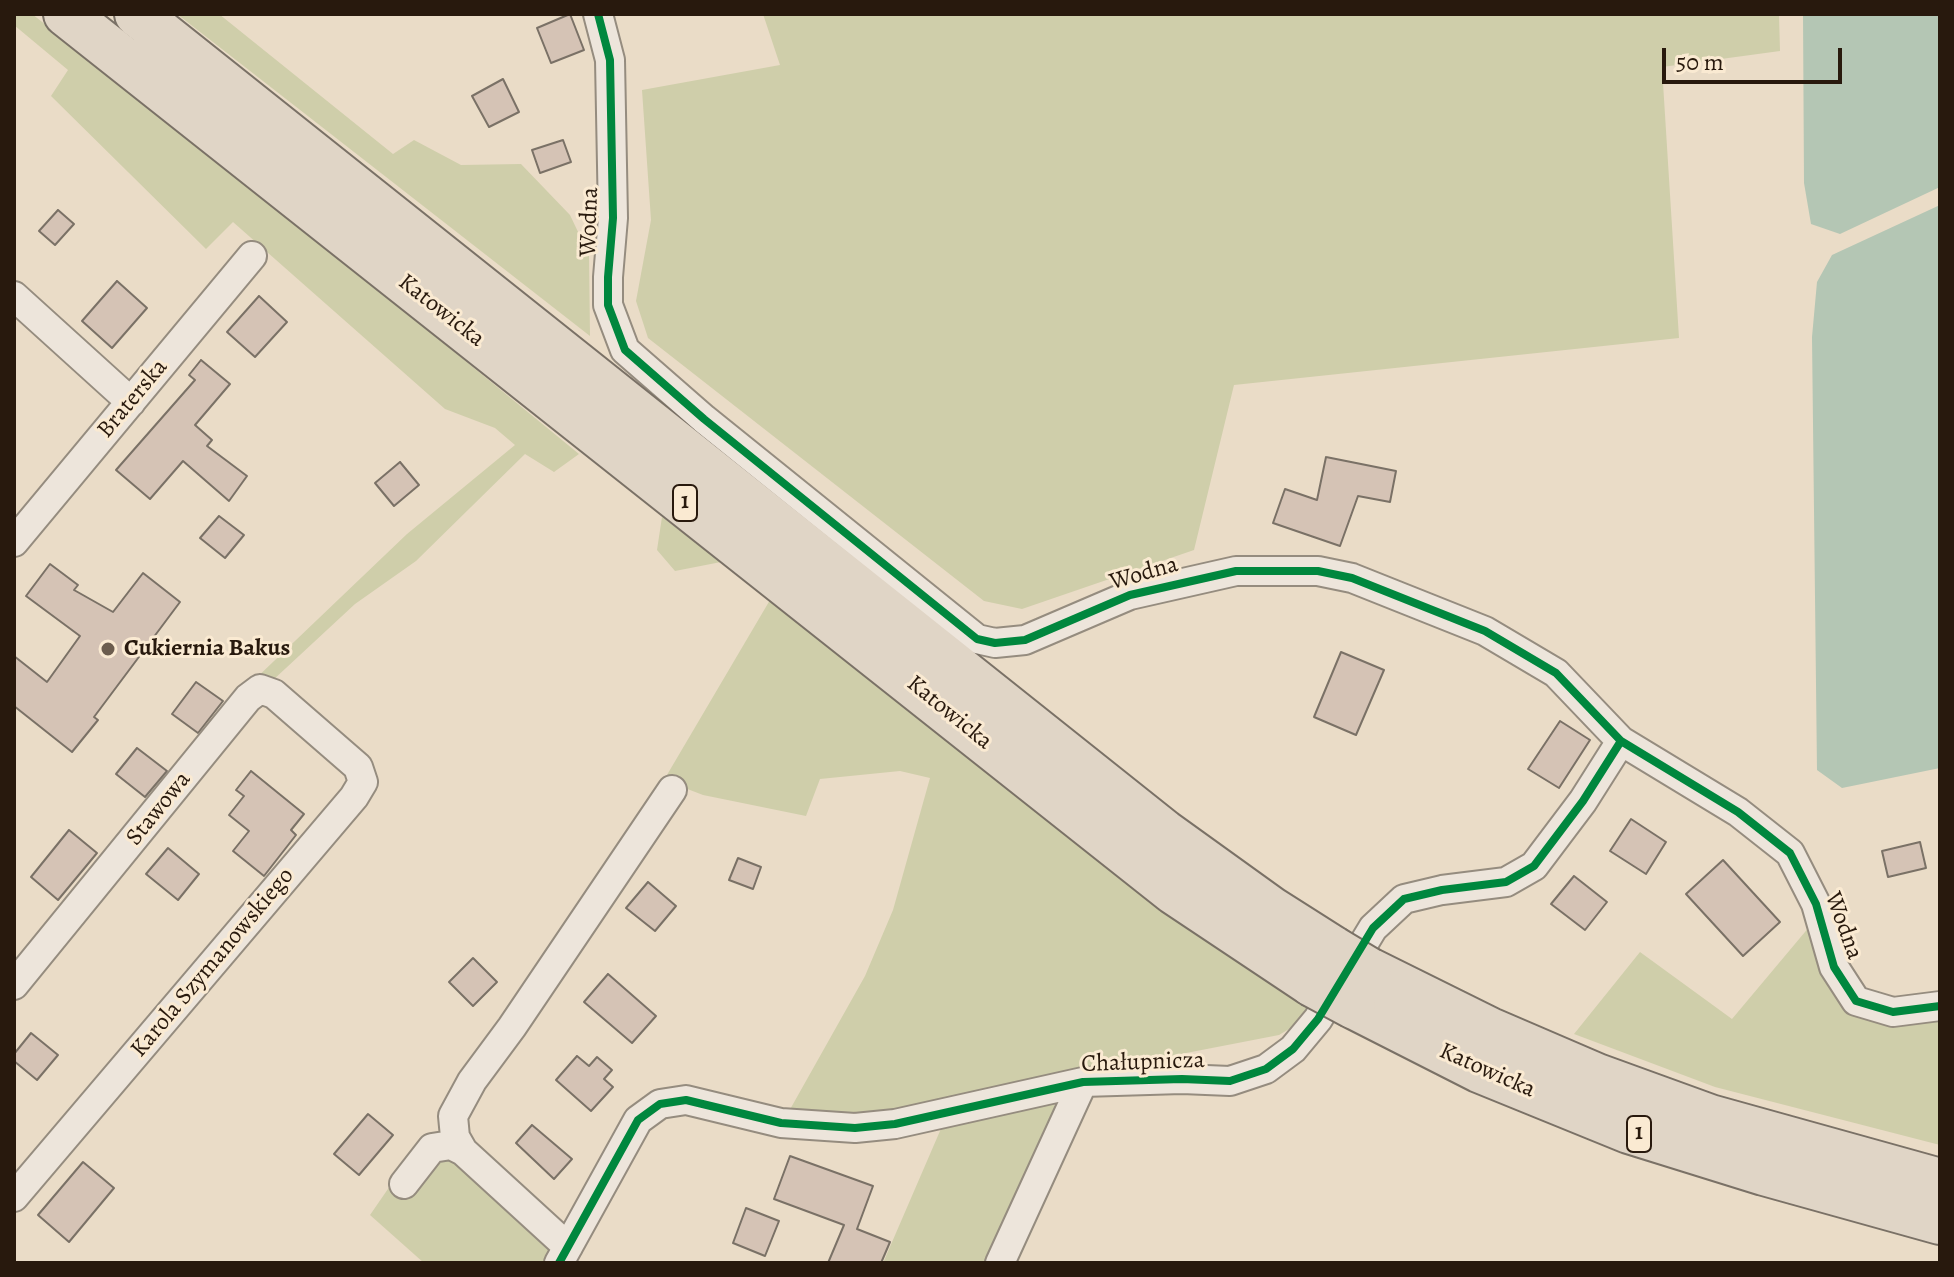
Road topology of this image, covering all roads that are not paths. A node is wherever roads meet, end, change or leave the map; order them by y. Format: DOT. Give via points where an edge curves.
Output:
graph roads {
  1 [pos="66,14"];
  2 [pos="137,14"];
  3 [pos="598,14"];
  4 [pos="252,256"];
  5 [pos="14,296"];
  6 [pos="131,402"];
  7 [pos="14,542"];
  8 [pos="316,730"];
  9 [pos="1621,741"];
  10 [pos="672,790"];
  11 [pos="1342,977"];
  12 [pos="14,985"];
  13 [pos="1940,1006"];
  14 [pos="1083,1082"];
  15 [pos="453,1116"];
  16 [pos="432,1148"];
  17 [pos="463,1151"];
  18 [pos="1940,1181"];
  19 [pos="404,1184"];
  20 [pos="14,1197"];
  21 [pos="1940,1222"];
  22 [pos="564,1255"];
  23 [pos="1000,1263"];
  1 -- 11 [label="main road, Katowicka / 1" via="1174,892"];
  2 -- 11 [label="main road, Katowicka / 1" via="1164,832 1271,909"];
  3 -- 9 [label="street, Wodna" via="610,60 613,218 608,305 625,350 977,639 1025,640 1130,595 1236,571 1318,571 1352,578 1485,631 1556,673"];
  4 -- 6 [label="street, Braterska"];
  5 -- 6 [label="street"];
  6 -- 7 [label="street, Braterska"];
  8 -- 12 [label="street, Stawowa" via="274,694 260,689 248,698"];
  8 -- 20 [label="street, Karola Szymanowskiego" via="358,767 363,782 354,797"];
  9 -- 13 [label="street, Wodna" via="1738,812 1790,853 1816,904 1834,967 1856,1001 1893,1012"];
  9 -- 14 [label="street, Chałupnicza" via="1534,866 1506,882 1404,899 1373,928 1318,1019 1293,1049 1266,1069 1230,1081"];
  10 -- 15 [label="street"];
  11 -- 18 [label="main road, Katowicka / 1" via="1710,1117"];
  11 -- 21 [label="main road, Katowicka / 1" via="1479,1070 1629,1131"];
  14 -- 22 [label="street, Chałupnicza" via="855,1128 781,1123 686,1100 660,1104 638,1120"];
  14 -- 23 [label="street"];
  15 -- 16 [label="street"];
  15 -- 17 [label="street"];
  16 -- 17 [label="street" via="451,1145"];
  16 -- 19 [label="street"];
  17 -- 22 [label="street"];
}
